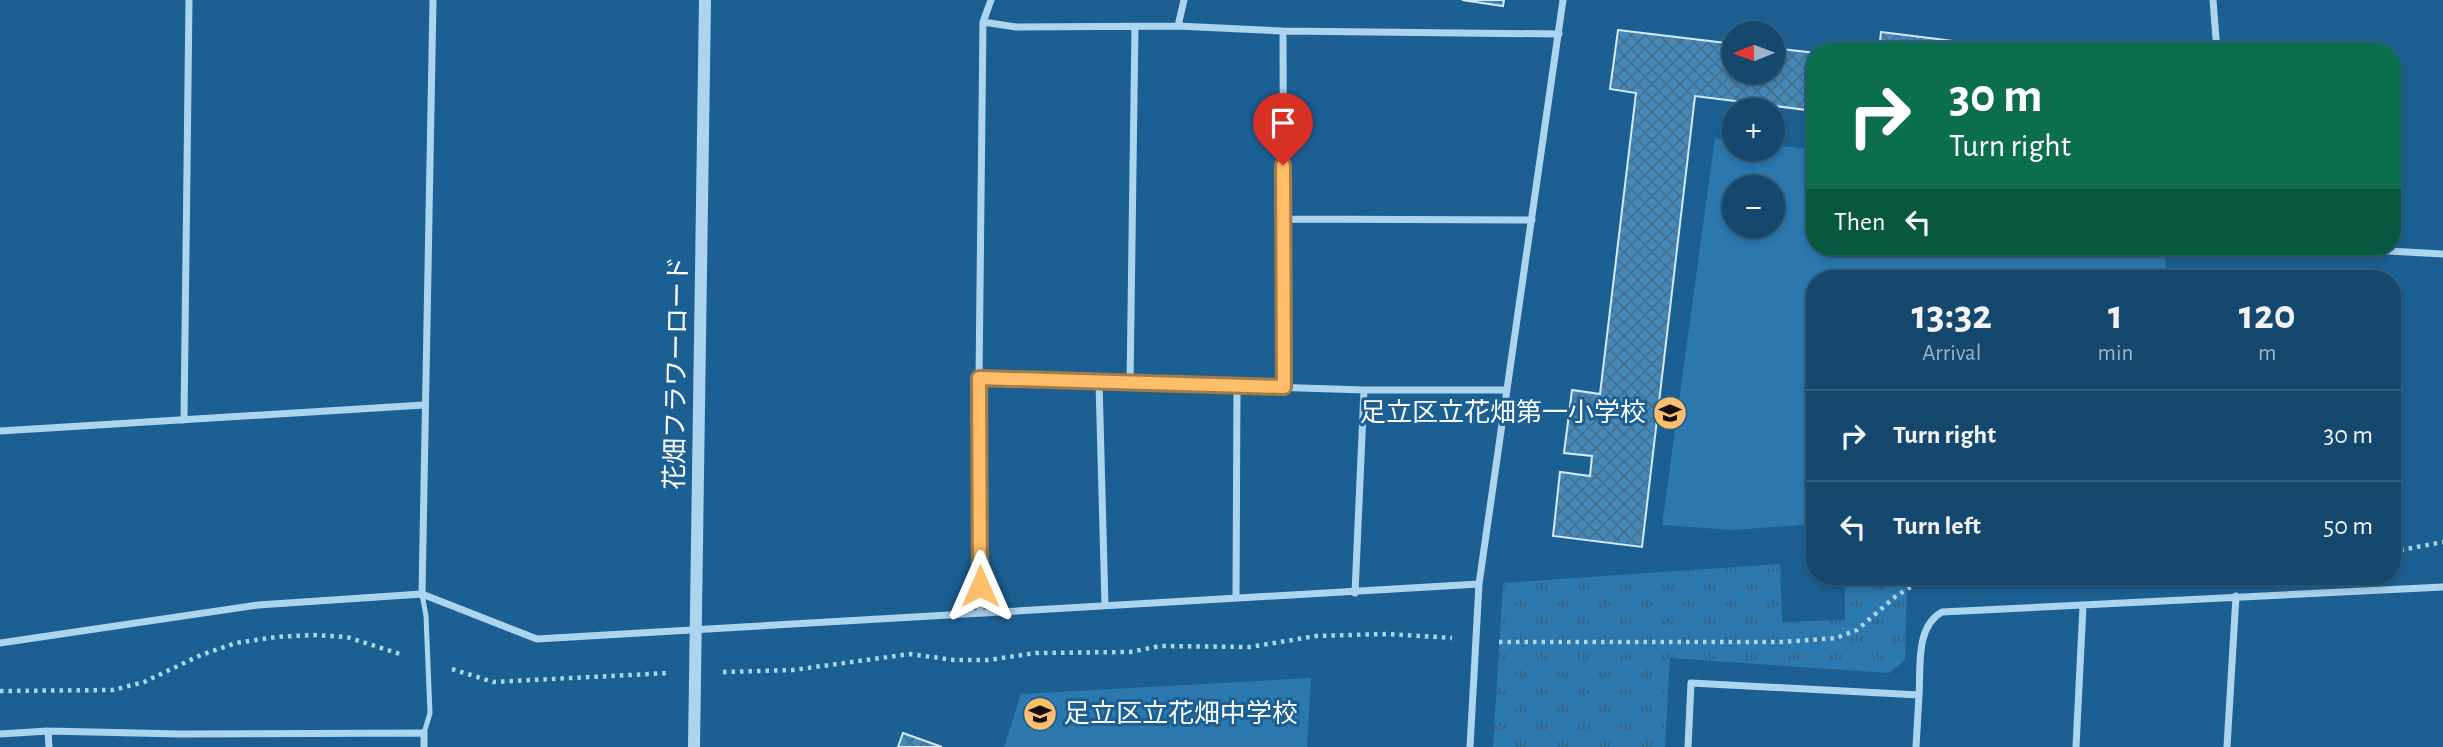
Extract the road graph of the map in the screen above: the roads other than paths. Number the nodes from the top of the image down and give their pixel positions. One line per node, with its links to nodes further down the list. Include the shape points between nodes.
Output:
1 (189, 0): 26 (street)
2 (433, 0): 25 (street)
3 (705, 0): 37 (street, 花畑フラワーロード)
4 (991, 0): 8 (street)
5 (1184, 0): 9 (street)
6 (1563, 0): 12 (street)
7 (2213, 0): 13 (street)
8 (983, 22): 10 (street, via 1016,27); 18 (street)
9 (1178, 26): 10 (street); 11 (street)
10 (1135, 27): 20 (street)
11 (1283, 31): 12 (street); 14 (street)
12 (1559, 33): 15 (street)
13 (2216, 42)
14 (1283, 219): 15 (street); 22 (street)
15 (1532, 220): 24 (street)
16 (2401, 252): 17 (street)
17 (2443, 254)
18 (979, 378): 19 (street); 36 (street)
19 (1099, 382): 20 (street); 34 (street)
20 (1130, 383): 21 (street)
21 (1237, 386): 22 (street); 33 (street)
22 (1284, 387): 23 (street)
23 (1364, 390): 24 (street); 30 (street)
24 (1507, 390): 28 (street)
25 (424, 405): 26 (street); 31 (street)
26 (184, 420): 27 (street)
27 (0, 431)
28 (1479, 584): 30 (street); 46 (street)
29 (2443, 587): 32 (street)
30 (1355, 593): 33 (street)
31 (422, 594): 37 (street, via 537,639); 38 (street, via 258,605); 41 (lane, via 430,713)
32 (2236, 596): 35 (street); 50 (street)
33 (1236, 598): 34 (street)
34 (1105, 605): 36 (street)
35 (2083, 606): 39 (street, via 1942,612 1924,631); 49 (street)
36 (980, 612): 37 (street)
37 (696, 629): 45 (street, 花畑フラワーロード)
38 (0, 643)
39 (1919, 695): 47 (street, via 1691,683); 48 (street)
40 (48, 731): 41 (street); 42 (street); 43 (street)
41 (424, 733): 44 (street)
42 (0, 734)
43 (48, 747)
44 (424, 747)
45 (694, 747)
46 (1470, 747)
47 (1688, 747)
48 (1916, 747)
49 (2076, 747)
50 (2227, 747)

